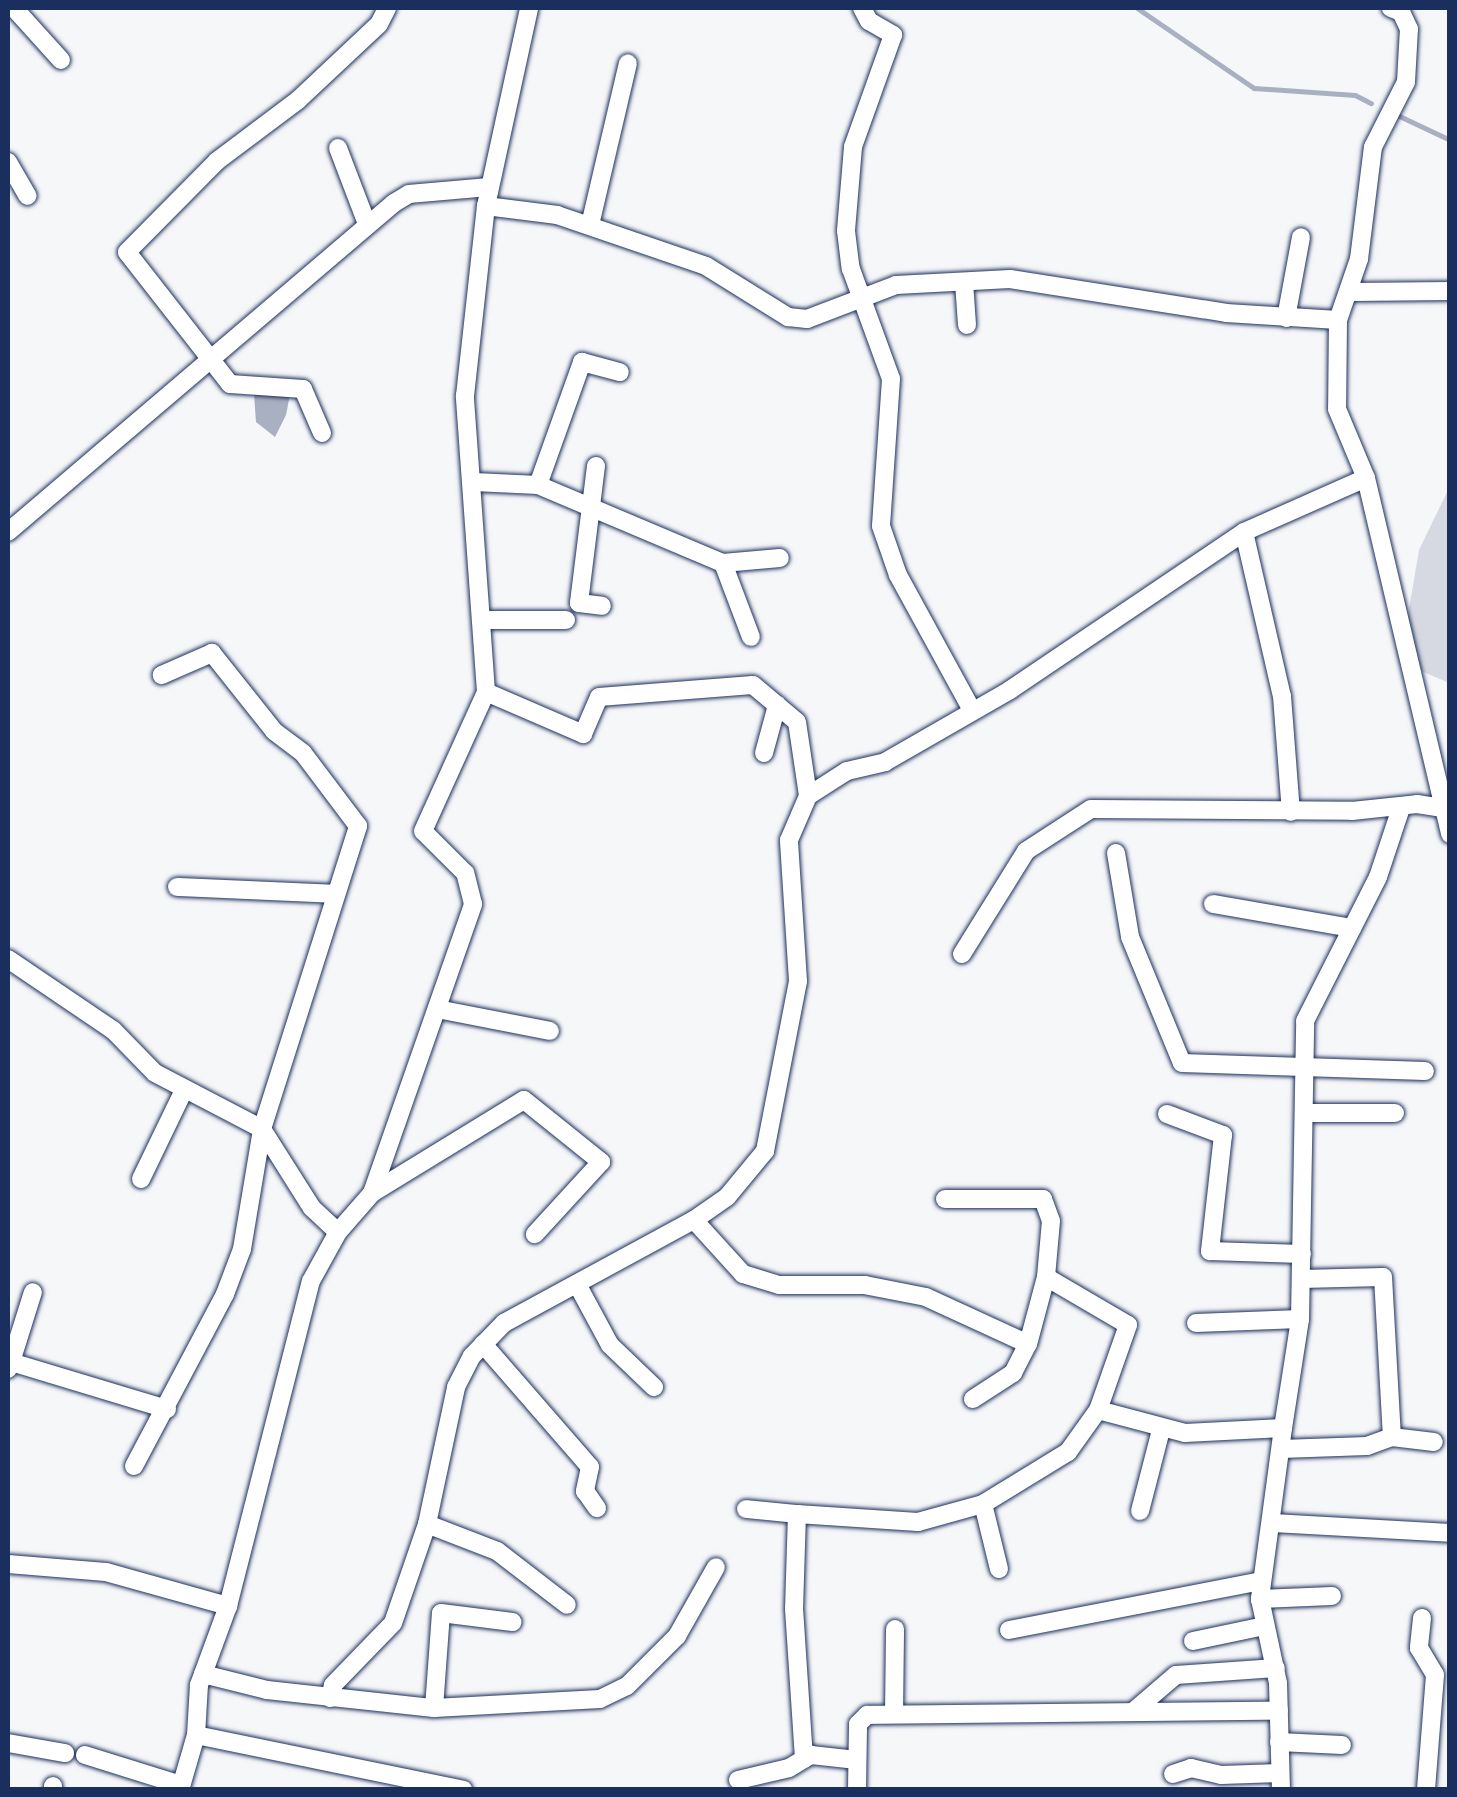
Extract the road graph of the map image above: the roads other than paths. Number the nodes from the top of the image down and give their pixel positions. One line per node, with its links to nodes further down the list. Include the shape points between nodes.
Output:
1 (14, 8): 6 (street)
2 (529, 8): 11 (street)
3 (862, 8): 18 (street, via 892,35 853,146 846,231)
4 (1391, 8): 16 (street, via 1402,12 1409,30 1406,82 1373,147)
5 (384, 15): 22 (street, via 128,248)
6 (60, 60)
7 (628, 63): 13 (street)
8 (338, 148): 12 (street)
9 (8, 162): 10 (street)
10 (28, 196)
11 (487, 196): 12 (street, via 409,194); 13 (street); 27 (street, via 465,396)
12 (367, 224): 22 (street)
13 (590, 226): 18 (street, via 706,266 788,317 807,319)
14 (1301, 236): 19 (street)
15 (964, 282): 18 (street, via 896,285); 19 (street, via 1010,279); 21 (street)
16 (1351, 292): 17 (street); 20 (street)
17 (1450, 292)
18 (862, 295): 41 (street, via 891,379 881,526)
19 (1286, 318): 20 (street)
20 (1338, 320): 26 (street, via 1337,409)
21 (966, 325)
22 (210, 356): 24 (street, via 230,384 303,389); 30 (street)
23 (620, 372): 28 (street, via 582,362)
24 (322, 434)
25 (596, 466): 29 (street)
26 (1366, 478): 31 (street); 45 (street)
27 (474, 482): 28 (street); 35 (street)
28 (538, 485): 29 (street)
29 (587, 510): 33 (street); 34 (street, via 579,602)
30 (8, 532)
31 (1244, 532): 41 (street); 46 (street, via 1282,696)
32 (780, 558): 33 (street)
33 (724, 563): 37 (street)
34 (602, 606)
35 (482, 620): 36 (street); 39 (street)
36 (566, 620)
37 (750, 637)
38 (162, 675): 50 (street, via 212,652 274,731 303,753 358,826)
39 (486, 692): 40 (street, via 584,734 599,697 754,685); 55 (street, via 423,831 465,873 473,904)
40 (777, 705): 42 (street); 43 (street, via 796,722)
41 (972, 710): 43 (street, via 885,762 847,771)
42 (764, 753)
43 (808, 796): 67 (street, via 787,856 798,981 765,1152 727,1197)
44 (1401, 808): 45 (street); 46 (street); 52 (street)
45 (1446, 810): 47 (street)
46 (1292, 812): 53 (street, via 1091,809 1026,851)
47 (1450, 834)
48 (1116, 853): 57 (street, via 1130,937 1182,1063)
49 (177, 887): 50 (street)
50 (335, 894): 63 (street)
51 (1214, 904): 52 (street)
52 (1352, 928): 57 (street, via 1305,1021)
53 (962, 954)
54 (8, 959): 59 (street, via 113,1030)
55 (436, 1009): 56 (street); 65 (street)
56 (550, 1031)
57 (1306, 1066): 58 (street); 61 (street)
58 (1425, 1071)
59 (183, 1092): 63 (street); 64 (street)
60 (1167, 1114): 70 (street, via 1223,1135 1210,1251)
61 (1305, 1114): 62 (street); 70 (street)
62 (1394, 1114)
63 (262, 1129): 68 (street, via 312,1208); 82 (street, via 242,1249)
64 (142, 1178)
65 (372, 1193): 68 (street); 69 (street, via 524,1100 600,1162)
66 (945, 1198): 71 (street, via 1043,1199 1051,1221)
67 (694, 1220): 73 (street); 78 (street, via 743,1274 779,1285 865,1285 926,1297)
68 (338, 1232): 104 (street, via 311,1281 281,1380)
69 (534, 1234)
70 (1302, 1254): 72 (street)
71 (1046, 1277): 78 (street); 83 (street, via 1128,1325)
72 (1301, 1279): 75 (street); 86 (street, via 1384,1277)
73 (577, 1284): 77 (street, via 504,1322); 80 (street, via 610,1345)
74 (33, 1292): 79 (street)
75 (1300, 1320): 76 (street); 84 (street)
76 (1196, 1322)
77 (484, 1344): 91 (street, via 590,1467 585,1491); 96 (street, via 456,1387)
78 (1028, 1344): 81 (street, via 1013,1373)
79 (9, 1366): 82 (street)
80 (654, 1387)
81 (973, 1400)
82 (167, 1409): 89 (street)
83 (1098, 1410): 85 (street); 90 (street, via 1068,1452)
84 (1283, 1428): 85 (street); 88 (street)
85 (1161, 1430): 93 (street)
86 (1392, 1438): 87 (street); 88 (street, via 1368,1446)
87 (1434, 1442)
88 (1281, 1450): 95 (street)
89 (134, 1466)
90 (984, 1504): 94 (street, via 918,1522); 100 (street)
91 (597, 1508)
92 (746, 1509): 94 (street)
93 (1140, 1512)
94 (797, 1514): 124 (street, via 794,1609)
95 (1273, 1522): 97 (street); 101 (street)
96 (427, 1524): 103 (street, via 497,1551); 113 (street, via 393,1623 333,1685)
97 (1450, 1533)
98 (8, 1564): 104 (street, via 106,1572)
99 (716, 1567): 114 (street, via 677,1636 627,1686 600,1700)
100 (999, 1569)
101 (1260, 1590): 102 (street); 107 (street); 109 (street)
102 (1332, 1596)
103 (567, 1605)
104 (228, 1606): 112 (street)
105 (1422, 1618): 132 (street, via 1419,1648 1435,1674)
106 (512, 1622): 114 (street, via 441,1613)
107 (1264, 1626): 110 (street); 111 (street)
108 (896, 1629): 117 (street)
109 (1009, 1630)
110 (1193, 1641)
111 (1276, 1668): 115 (street, via 1176,1675); 116 (street)
112 (203, 1674): 113 (street); 118 (street)
113 (330, 1698): 114 (street)
114 (434, 1708)
115 (1135, 1710): 116 (street); 117 (street)
116 (1279, 1711): 119 (street)
117 (894, 1714): 125 (street, via 867,1715 858,1724)
118 (196, 1735): 129 (street); 130 (street)
119 (1279, 1742): 121 (street); 128 (street)
120 (8, 1743): 122 (street)
121 (1342, 1745)
122 (65, 1753)
123 (85, 1755): 129 (street)
124 (804, 1760): 125 (street); 127 (street)
125 (857, 1760): 131 (street)
126 (1173, 1774): 128 (street, via 1190,1768)
127 (738, 1780)
128 (1281, 1781)
129 (180, 1787)
130 (463, 1790)
131 (856, 1790)
132 (1426, 1790)

